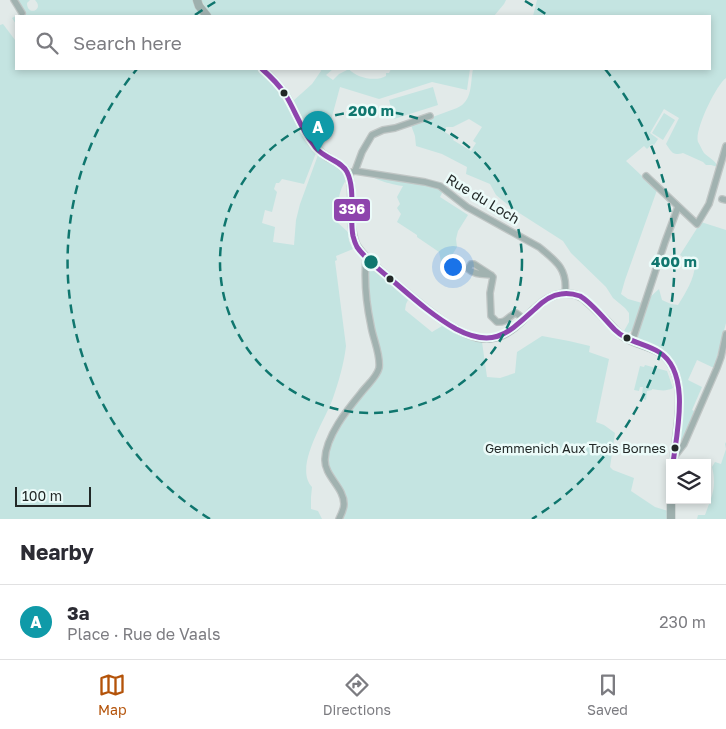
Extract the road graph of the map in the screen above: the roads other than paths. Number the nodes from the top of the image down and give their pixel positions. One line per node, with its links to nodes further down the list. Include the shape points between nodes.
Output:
1 (14, 0): 3 (street)
2 (197, 0): 4 (main road)
3 (22, 13)
4 (205, 15)
5 (263, 70): 8 (main road, via 284,92 312,144)
6 (430, 116): 8 (street, via 372,135)
7 (726, 146): 10 (street, via 710,204 697,224)
8 (351, 172): 11 (main road, via 353,235); 13 (street, Rue du Loch, via 440,186 467,207 548,254 563,270)
9 (646, 176): 10 (street)
10 (678, 207): 16 (street)
11 (366, 258): 14 (main road, via 408,295 468,335 484,339 497,337); 20 (street, via 365,292 379,363 373,378 345,413 326,452 326,469 344,505)
12 (491, 275): 14 (street, via 494,279 490,292 490,316 501,322 516,313)
13 (566, 293): 14 (main road, via 547,298); 16 (main road, via 582,297 620,334)
14 (524, 320)
15 (726, 334): 18 (street, via 717,368)
16 (631, 340): 17 (main road, via 663,355 677,380 680,395)
17 (674, 459)
18 (675, 459)
19 (671, 504): 21 (main road)
20 (339, 519)
21 (670, 519)

